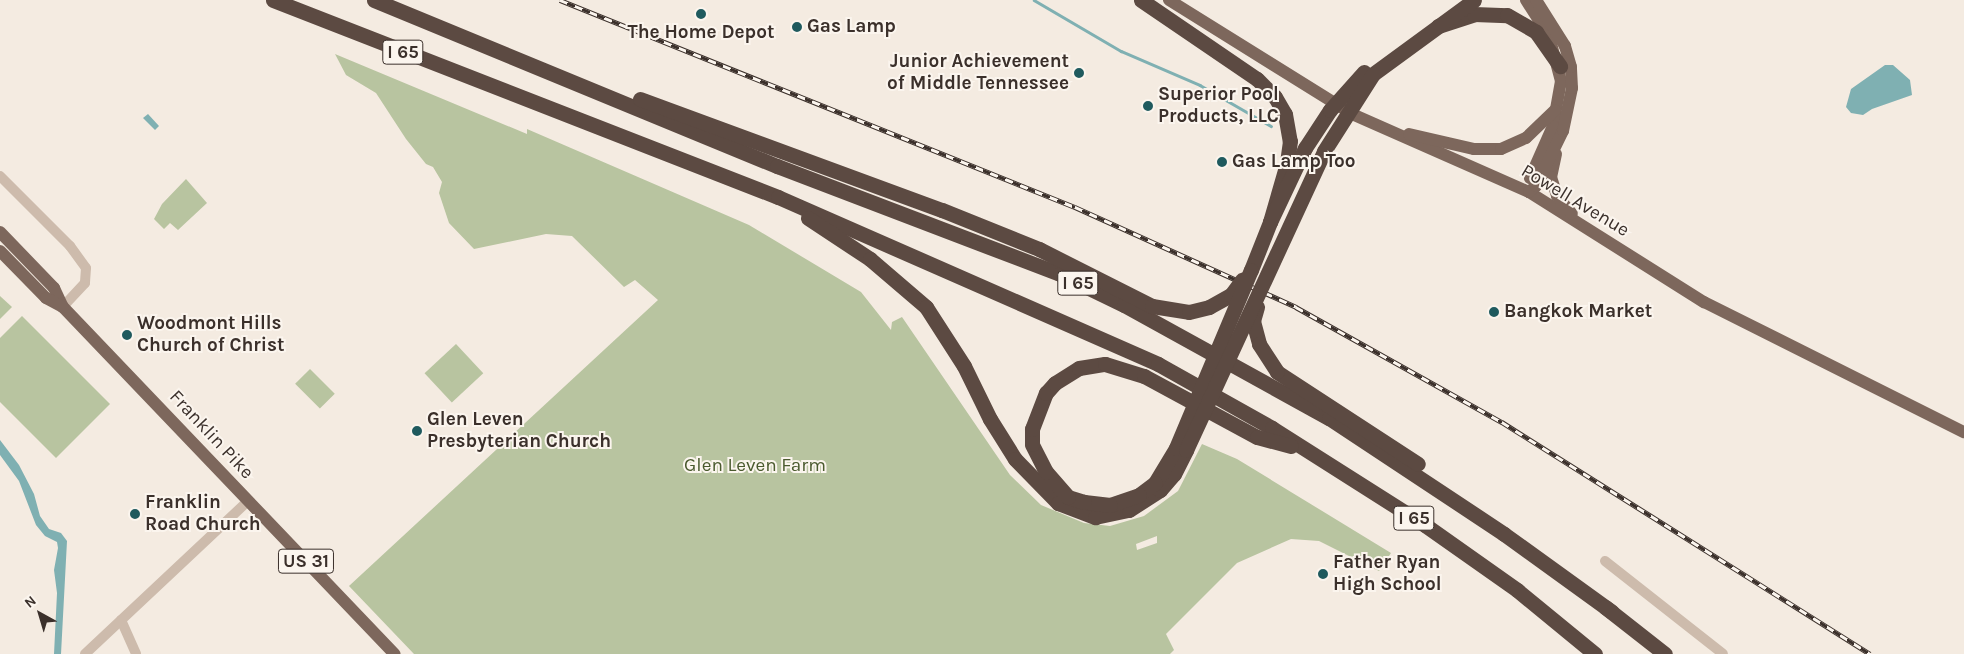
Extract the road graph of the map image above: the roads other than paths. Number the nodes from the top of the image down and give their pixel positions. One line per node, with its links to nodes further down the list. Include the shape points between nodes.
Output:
1 (273, 0): 17 (highway, I 65)
2 (374, 0): 9 (highway, I 65)
3 (1141, 0): 18 (highway, bridge, via 1256,79 1279,103 1289,127 1290,148)
4 (1169, 0): 13 (main road, Powell Avenue)
5 (1467, 0): 11 (highway, via 1394,44)
6 (1474, 0): 8 (highway)
7 (1534, 1): 10 (main road); 14 (main road, via 1563,41 1571,67 1571,99)
8 (1438, 26): 10 (highway, via 1474,14 1507,15 1536,32); 11 (highway)
9 (495, 50): 23 (highway, bridge, via 750,137 924,203 1039,249 1152,306 1189,312 1209,307 1231,295); 31 (highway, I 65, via 777,166 1060,274 1124,305 1329,418 1450,497)
10 (1560, 66): 12 (main road, via 1561,88)
11 (1370, 72): 18 (highway, bridge, via 1330,110 1305,148); 24 (highway, bridge, via 1324,151)
12 (1556, 109): 13 (main road, via 1526,138 1495,150 1474,149); 16 (main road, via 1553,126 1528,183)
13 (1380, 127): 16 (main road, Powell Avenue)
14 (1558, 143): 16 (main road); 19 (main road, via 1551,177 1557,196)
15 (0, 176): 25 (street, via 70,246 86,268 85,284)
16 (1529, 192): 19 (main road, Powell Avenue)
17 (778, 198): 27 (highway, via 870,258 926,308 964,366 990,419 1015,459 1058,503 1095,517 1129,510 1160,490 1174,474); 28 (highway, I 65, via 1158,364)
18 (1270, 222): 23 (highway)
19 (1580, 224): 26 (main road, Powell Avenue, via 1704,302)
20 (0, 226): 22 (main road)
21 (0, 232): 22 (main road, Franklin Pike / US 31)
22 (6, 253): 25 (main road, Franklin Pike / US 31, via 54,288)
23 (1251, 270): 27 (highway, bridge)
24 (1266, 277): 27 (highway, bridge); 31 (highway, bridge, via 1253,321 1258,344 1277,372 1383,439 1491,514)
25 (63, 306): 29 (main road, Franklin Pike / US 31)
26 (1964, 432)
27 (1181, 449): 28 (highway, via 1155,483 1139,495 1110,505 1084,502 1068,496 1046,472 1032,444 1032,429 1046,393 1055,383 1079,368 1105,364 1144,376 1257,437)
28 (1308, 450): 36 (highway, I 65, via 1482,565)
29 (248, 501): 32 (street); 35 (main road, Franklin Pike / US 31)
30 (1605, 560): 38 (street)
31 (1612, 612): 37 (highway, I 65)
32 (121, 620): 33 (street); 34 (street)
33 (85, 654)
34 (136, 654)
35 (395, 654)
36 (1595, 654)
37 (1665, 654)
38 (1723, 654)

